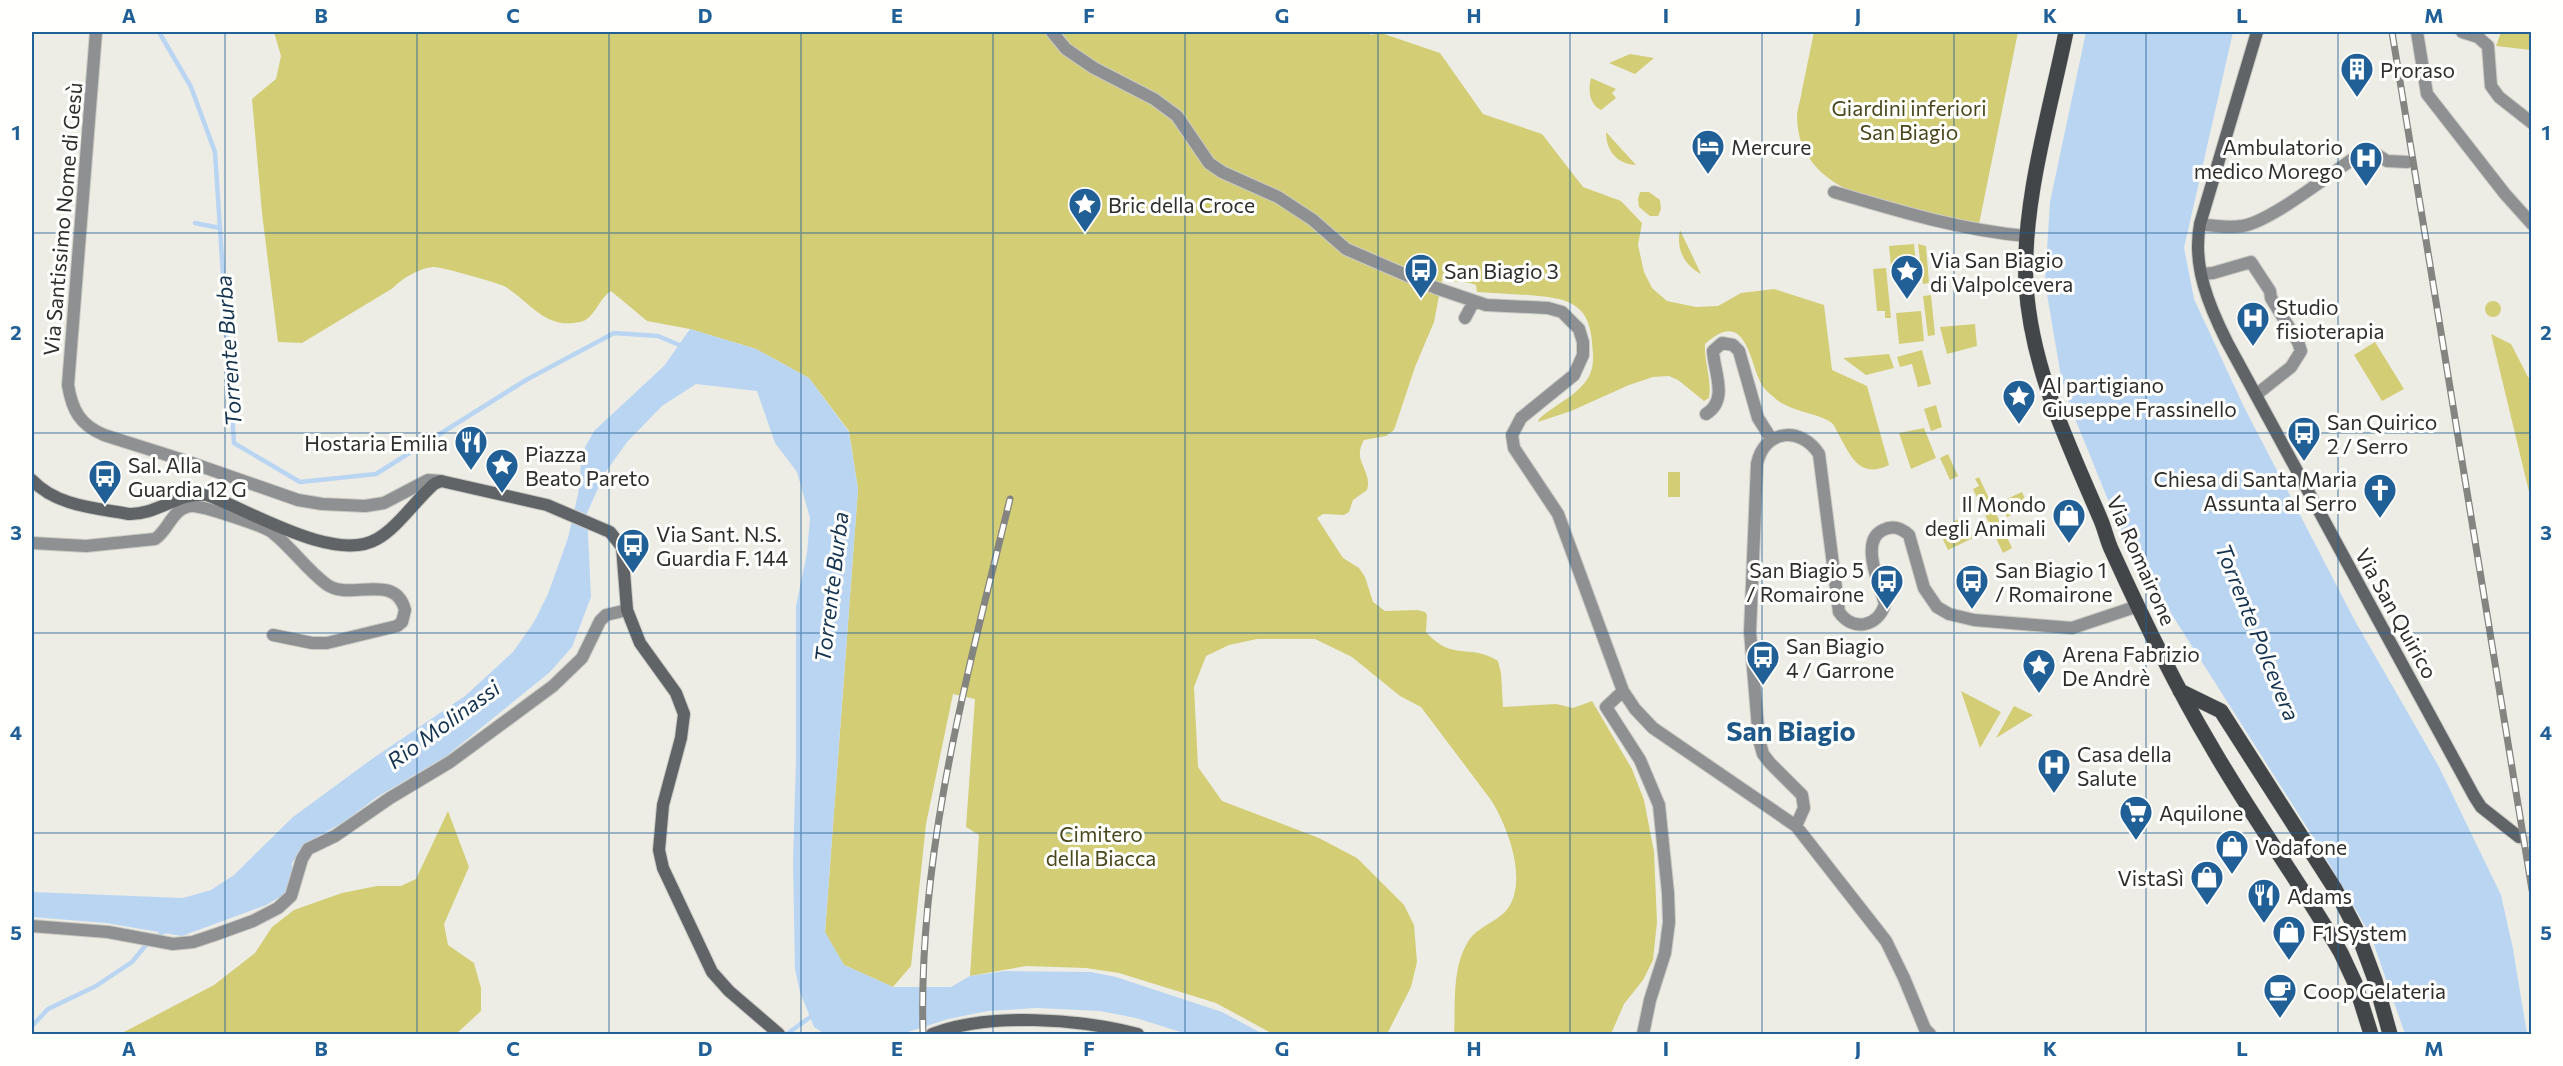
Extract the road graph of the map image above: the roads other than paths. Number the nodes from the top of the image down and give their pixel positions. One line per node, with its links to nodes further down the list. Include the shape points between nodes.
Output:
1 (96, 32): 20 (street, Via Santissimo Nome di Gesù, via 68,385 80,420 104,435 298,500 365,506 384,503 428,480)
2 (1053, 32): 14 (street, via 1066,49 1084,62 1154,99 1177,116 1209,163 1222,172 1278,197 1346,249)
3 (2066, 32): 12 (main road, Via Romairone)
4 (2257, 32): 10 (main road, Via San Quirico)
5 (2417, 32): 11 (street, via 2427,94)
6 (2462, 32): 7 (street, via 2478,37 2488,46 2491,86)
7 (2532, 123)
8 (2407, 162): 10 (street, via 2387,160 2368,149 2258,220 2242,226)
9 (1834, 192): 12 (street, via 1983,232)
10 (2200, 224): 13 (main road, Via San Quirico)
11 (2532, 224)
12 (2026, 236): 23 (main road, Via Romairone, via 2026,286 2033,339 2048,391 2067,445)
13 (2201, 274): 16 (main road, Via San Quirico, via 2213,315); 16 (street, via 2251,262 2298,342 2301,351 2296,361)
14 (1474, 301): 15 (street); 27 (street, via 1548,308 1562,312 1579,330 1583,342 1580,366 1521,418 1512,435 1514,448 1558,514)
15 (1465, 318)
16 (2257, 394): 29 (main road, Via San Quirico, via 2474,796 2481,807)
17 (1706, 414): 18 (street, via 1716,405 1719,390 1713,351 1722,344 1733,345 1739,351 1758,418)
18 (1772, 440): 23 (street, via 1799,436 1819,454 1839,612 1850,622 1869,624 1883,612 1885,604 1870,551 1876,534 1888,527 1902,529 1909,535 1924,588 1937,607 1949,615 2072,628); 28 (street, via 1761,450 1757,464 1750,632 1760,745 1770,763 1802,795 1804,808)
19 (32, 480): 21 (main road, via 53,498 129,514 141,514 195,494 207,495)
20 (441, 482): 21 (main road, via 434,484 385,534 369,543 328,543); 24 (main road, via 548,505 610,532 622,547)
21 (274, 528): 22 (street, via 192,506 177,512 155,539 86,546); 25 (street, via 330,587 386,590 398,597 405,610 397,626 327,643)
22 (32, 543)
23 (2138, 606): 26 (main road, Via Romairone)
24 (627, 610): 30 (street, via 606,615 600,621 582,658 553,686 450,762 336,836 308,849 291,896 278,908 217,934 173,944 108,932); 31 (main road, via 640,643 676,693 684,714 663,805 659,850 663,868 712,972)
25 (273, 635)
26 (2179, 690): 36 (main road, Via Romairone, via 2341,953); 37 (main road, via 2221,711 2335,889 2356,929)
27 (1623, 691): 28 (street, via 1653,728); 34 (street, via 1606,707 1640,760 1659,805 1668,893 1665,953)
28 (1796, 826): 35 (street, via 1886,941)
29 (2519, 837)
30 (32, 926)
31 (779, 1035)
32 (932, 1035): 33 (main road, via 970,1023 1044,1021 1105,1026)
33 (1138, 1035)
34 (1643, 1035)
35 (1930, 1035)
36 (2371, 1035)
37 (2390, 1035)

